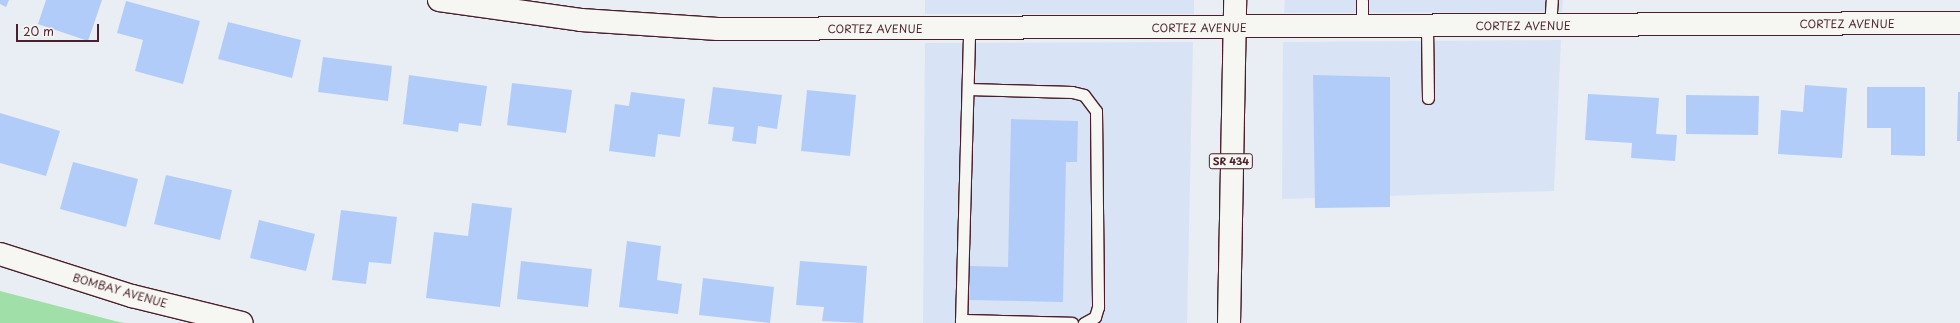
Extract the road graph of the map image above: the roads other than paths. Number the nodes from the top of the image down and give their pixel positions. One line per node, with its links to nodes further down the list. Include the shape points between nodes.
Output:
1 (439, 0): 10 (street, CORTEZ AVENUE, via 581,20 718,29)
2 (1235, 0): 9 (street, SR 434)
3 (1362, 0): 7 (lane)
4 (1552, 0): 6 (lane)
5 (1960, 23): 6 (street, CORTEZ AVENUE)
6 (1550, 26): 8 (street, CORTEZ AVENUE)
7 (1362, 27): 8 (street, CORTEZ AVENUE); 9 (street, CORTEZ AVENUE)
8 (1427, 27): 12 (lane)
9 (1234, 28): 10 (street, CORTEZ AVENUE); 18 (street, SR 434)
10 (969, 29): 11 (lane)
11 (968, 89): 14 (lane); 17 (lane, via 1072,92 1084,95 1096,111 1098,307 1095,317)
12 (1428, 98)
13 (0, 254): 15 (street, BOMBAY AVENUE, via 132,296)
14 (961, 321): 16 (lane)
15 (242, 323)
16 (1072, 323)
17 (1084, 323)
18 (1228, 323)

